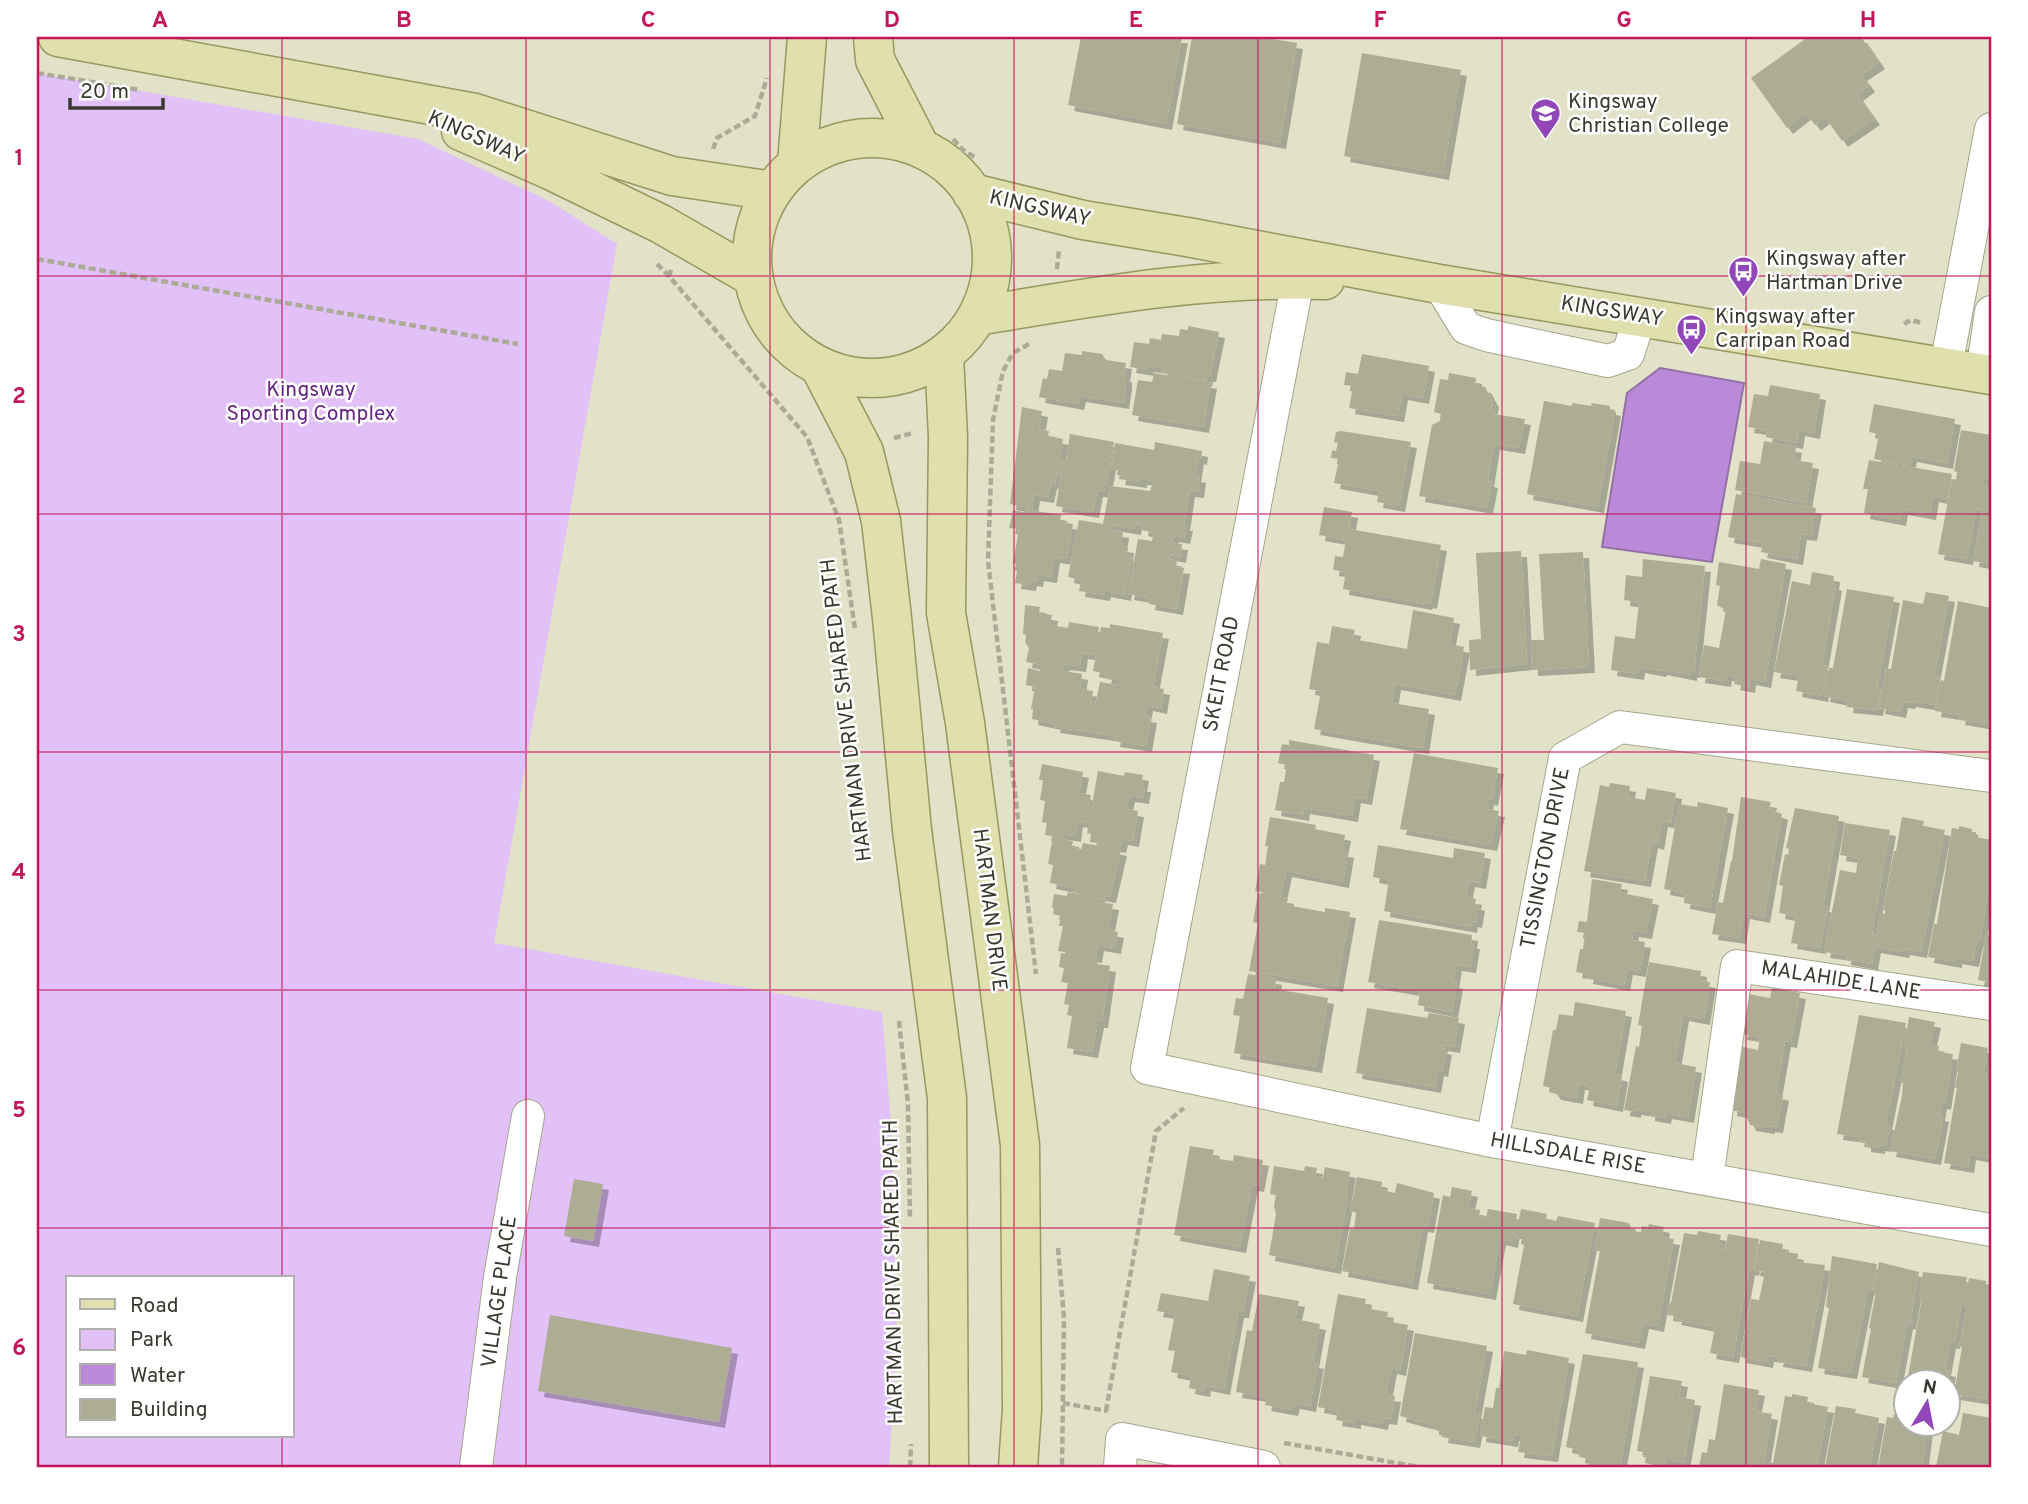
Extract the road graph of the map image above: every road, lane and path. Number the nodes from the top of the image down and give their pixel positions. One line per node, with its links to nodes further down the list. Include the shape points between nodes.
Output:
1 (60, 37): 7 (main road, KINGSWAY)
2 (807, 37): 11 (main road)
3 (873, 37): 9 (main road, via 875,60)
4 (37, 73): 6 (path)
5 (769, 73): 12 (path, via 755,116 717,138)
6 (149, 89)
7 (385, 98): 12 (main road, KINGSWAY, via 475,113 672,176); 15 (main road, KINGSWAY, via 550,170)
8 (1991, 129): 13 (street)
9 (931, 137): 10 (main road, via 943,162); 10 (path, via 963,150); 11 (main road, via 848,141 821,149)
10 (977, 177): 14 (main road, KINGSWAY); 24 (main road, via 992,263)
11 (785, 178): 12 (main road, KINGSWAY); 19 (main road, via 761,211 751,255)
12 (702, 180)
13 (1985, 204): 28 (street)
14 (1066, 216): 21 (main road, KINGSWAY); 22 (path)
15 (682, 236): 18 (path); 19 (main road, KINGSWAY)
16 (37, 259): 25 (path)
17 (652, 259): 18 (path, HARTMAN DRIVE SHARED PATH)
18 (669, 276): 32 (path, HARTMAN DRIVE SHARED PATH, via 807,437)
19 (753, 277): 27 (main road, via 775,330)
20 (1298, 279): 21 (main road, KINGSWAY); 22 (main road, KINGSWAY, via 1181,285); 37 (street, SKEIT ROAD)
21 (1439, 284): 28 (main road, KINGSWAY)
22 (1054, 303): 24 (main road, KINGSWAY)
23 (1991, 312): 28 (street)
24 (977, 316): 26 (main road)
25 (518, 344)
26 (944, 355): 27 (main road, via 905,374 883,378 862,378); 30 (main road, HARTMAN DRIVE)
27 (820, 367): 31 (main road)
28 (1973, 372)
29 (993, 420): 30 (path)
30 (948, 427): 31 (path); 50 (main road, HARTMAN DRIVE, via 946,612 965,723 1020,1145 1022,1409)
31 (862, 449): 32 (path); 49 (main road, via 881,521 912,830 947,1098)
32 (817, 463): 33 (path, HARTMAN DRIVE SHARED PATH, via 839,520)
33 (857, 639)
34 (1991, 776): 40 (street, TISSINGTON DRIVE, via 1620,727 1565,758)
35 (1991, 1004): 41 (street, MALAHIDE LANE, via 1737,966)
36 (897, 1008): 42 (path, HARTMAN DRIVE SHARED PATH, via 908,1104)
37 (1147, 1068): 38 (street, HILLSDALE RISE)
38 (1190, 1077): 40 (street, HILLSDALE RISE); 44 (path, via 1185,1107 1156,1131)
39 (528, 1116): 47 (street, VILLAGE PLACE, via 500,1277)
40 (1492, 1140): 41 (street, HILLSDALE RISE)
41 (1707, 1178): 43 (street, HILLSDALE RISE)
42 (910, 1223)
43 (1991, 1230)
44 (1106, 1411)
45 (911, 1441): 48 (path, HARTMAN DRIVE SHARED PATH)
46 (1121, 1453): 51 (street)
47 (476, 1467)
48 (910, 1467)
49 (949, 1467)
50 (1018, 1467)
51 (1264, 1467)

